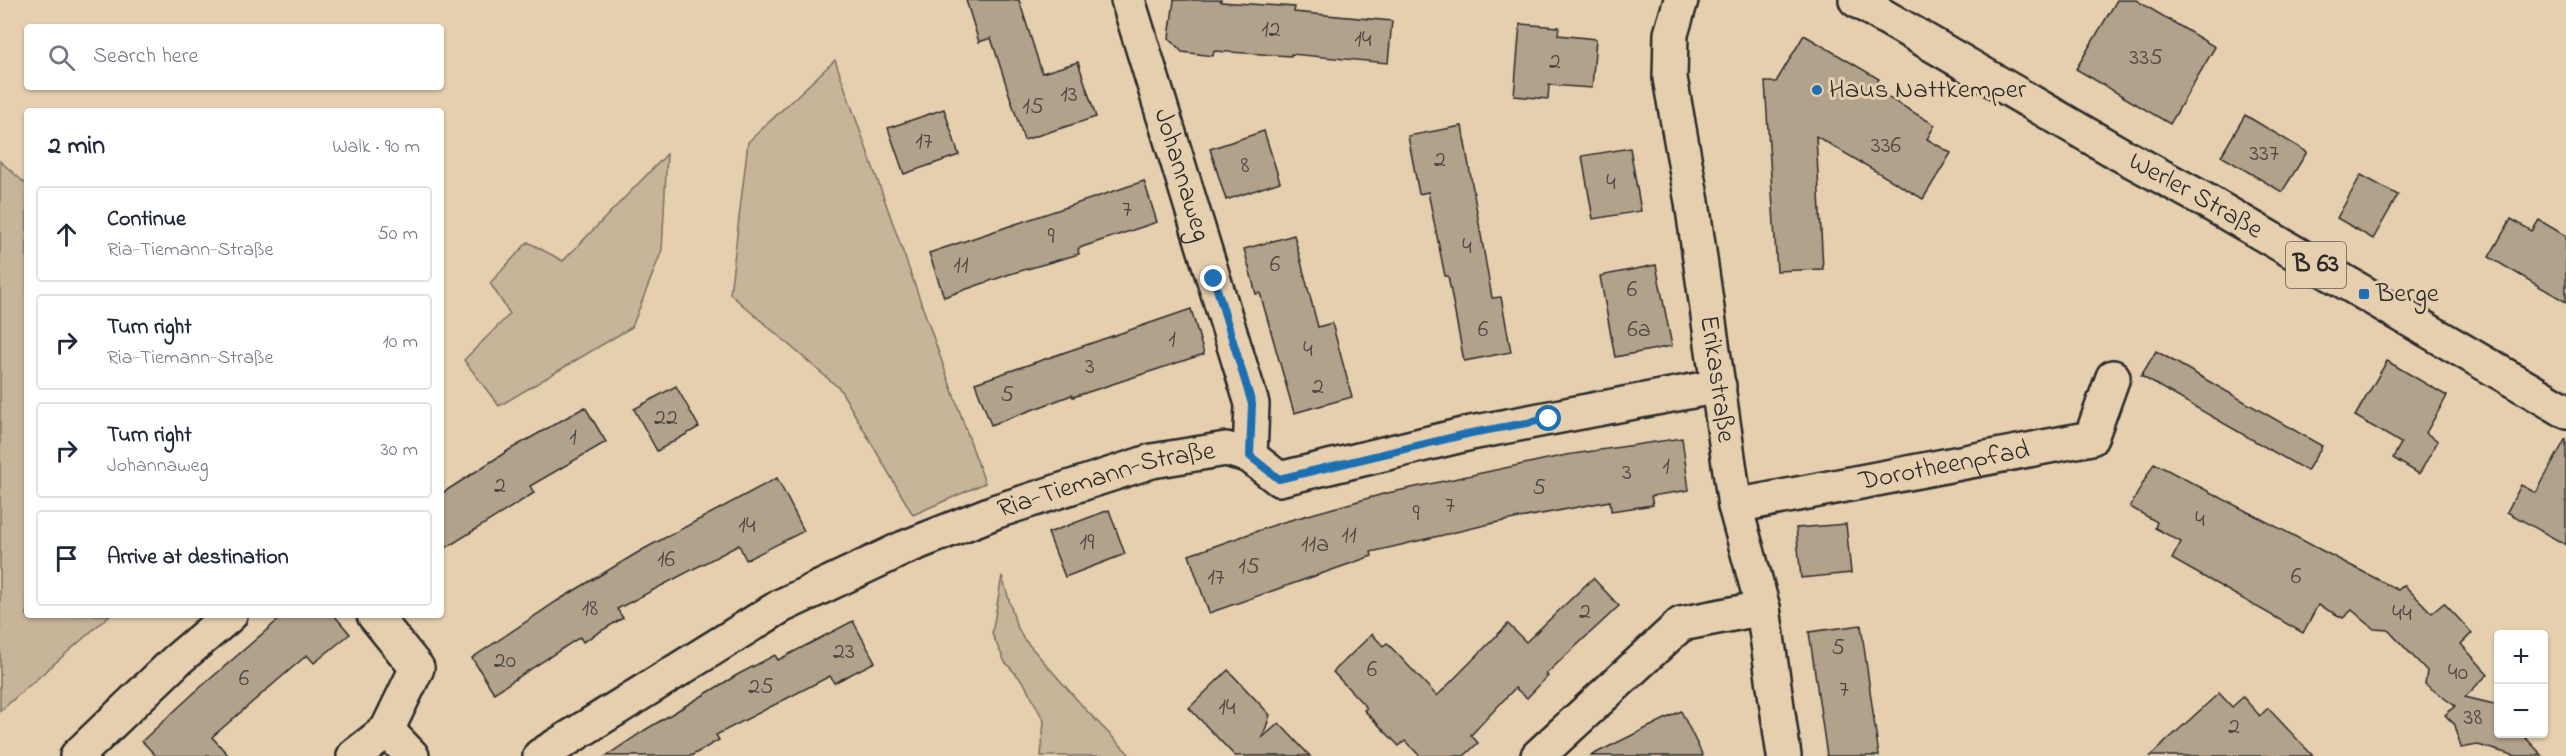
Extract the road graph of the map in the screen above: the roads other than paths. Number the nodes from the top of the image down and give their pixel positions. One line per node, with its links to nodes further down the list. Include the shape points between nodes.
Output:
1 (1128, 0): 7 (street, Johannaweg, via 1252,404)
2 (1681, 0): 5 (street, Erikastraße, via 1671,33 1670,78)
3 (1856, 0): 6 (street, Werler Straße / B 63)
4 (2113, 377): 8 (street, Dorotheenpfad, via 2091,438)
5 (1719, 386): 7 (street, Ria-Tiemann-Straße, via 1471,433 1279,479); 8 (street, Erikastraße)
6 (2566, 411)
7 (1250, 456): 16 (street, Ria-Tiemann-Straße, via 1226,449 1152,461 997,511 904,548 781,606)
8 (1735, 506): 9 (street, Erikastraße)
9 (1763, 608): 17 (street, via 1681,624); 18 (street, Erikastraße)
10 (226, 618): 13 (street)
11 (376, 618): 12 (street, via 417,668)
12 (387, 730): 14 (street); 15 (street)
13 (77, 756)
14 (354, 756)
15 (412, 756)
16 (540, 756)
17 (1538, 756)
18 (1784, 756)

